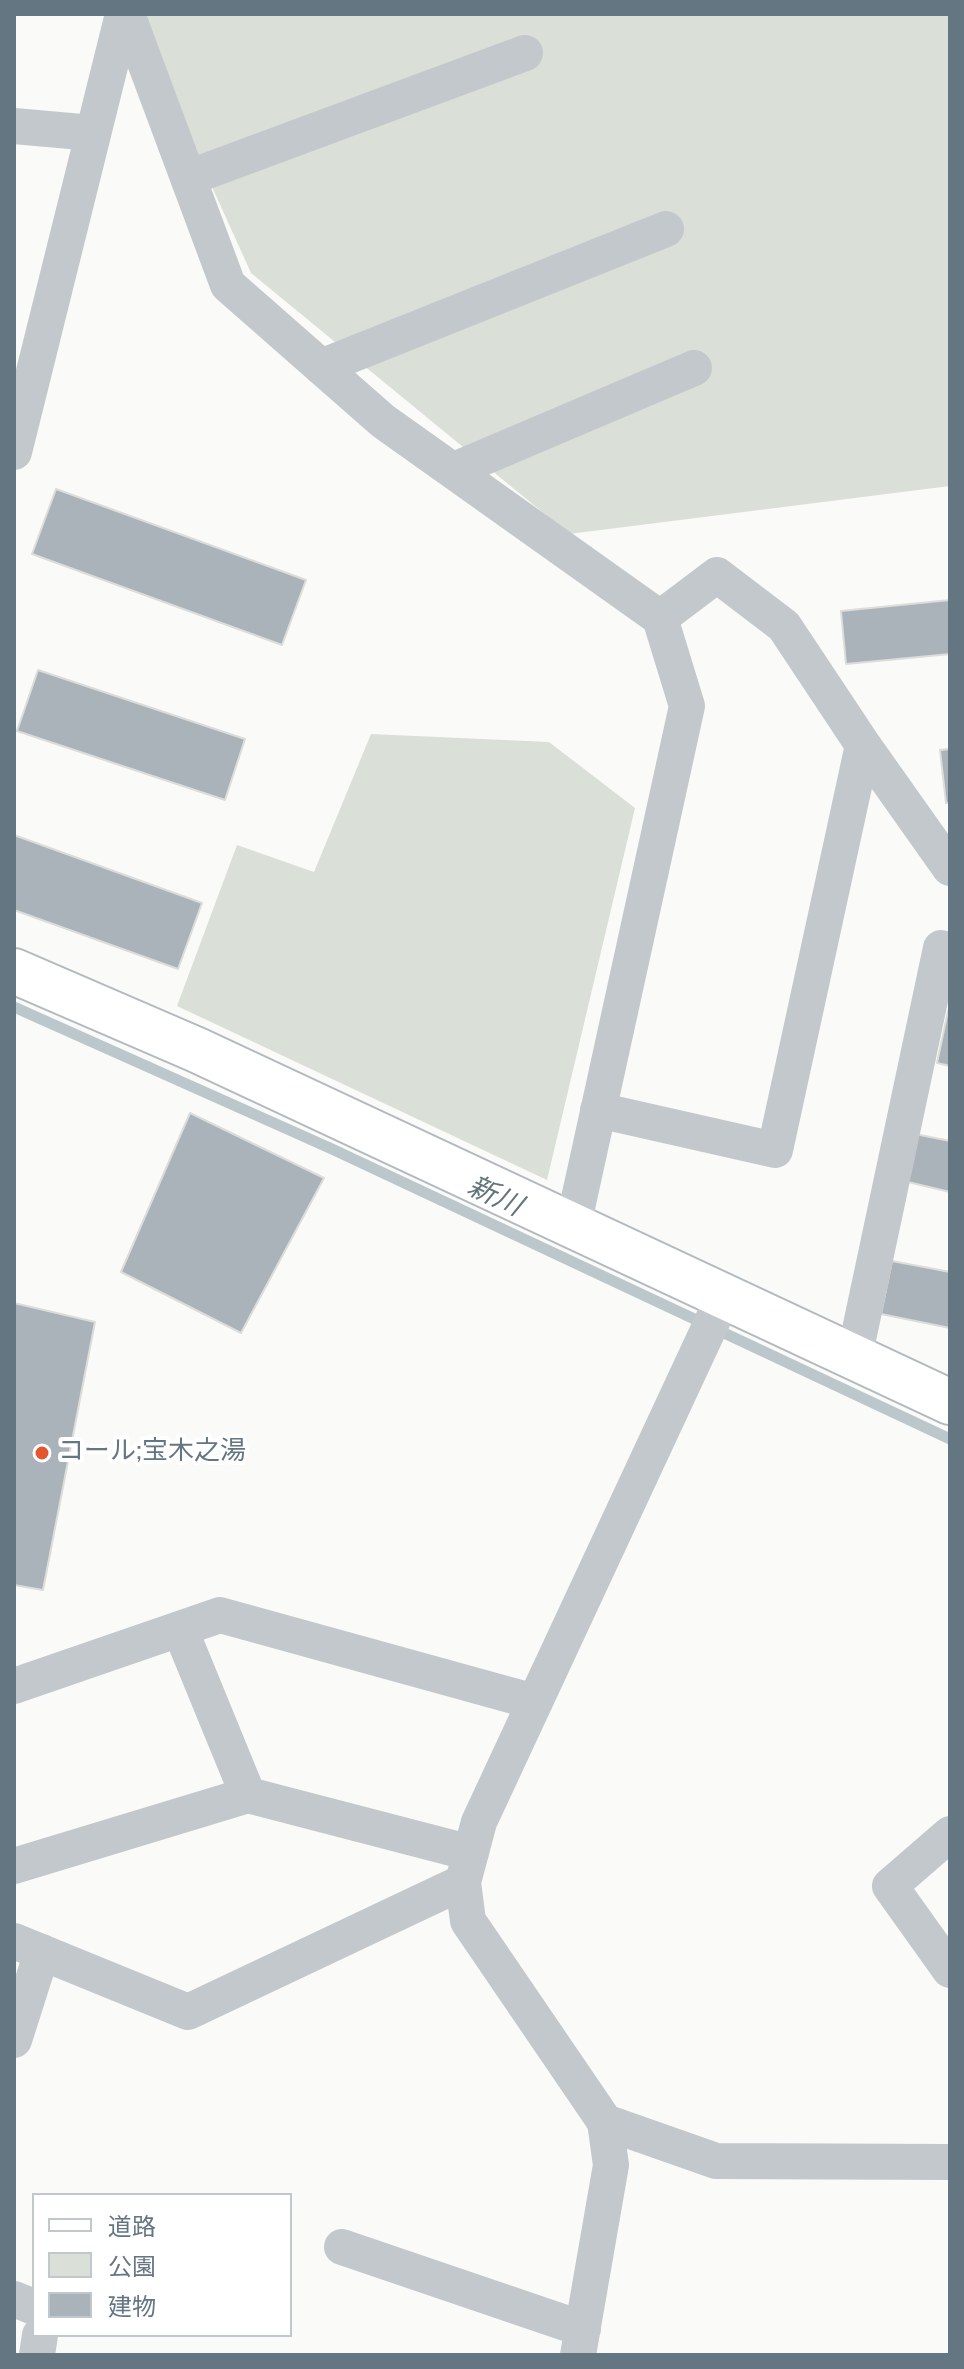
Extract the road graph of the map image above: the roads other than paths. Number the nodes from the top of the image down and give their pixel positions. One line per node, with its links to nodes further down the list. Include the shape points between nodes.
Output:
1 (125, 14): 4 (street); 5 (street)
2 (525, 53): 5 (street)
3 (14, 126): 4 (street)
4 (93, 133): 9 (street)
5 (188, 178): 7 (street, via 228,285)
6 (666, 229): 7 (street)
7 (321, 367): 10 (street, via 383,421)
8 (694, 368): 10 (street)
9 (15, 444)
10 (454, 470): 11 (street)
11 (660, 618): 12 (street, via 717,575 784,626); 16 (street, via 687,706)
12 (863, 745): 13 (street); 16 (street, via 775,1150)
13 (950, 868)
14 (950, 950): 19 (street, via 941,948)
15 (14, 971): 17 (street, via 197,1050)
16 (598, 1110): 17 (street)
17 (573, 1226): 18 (street)
18 (724, 1296): 19 (street); 23 (street)
19 (854, 1358): 20 (street)
20 (950, 1402)
21 (180, 1629): 22 (street); 23 (street, via 220,1615); 24 (street)
22 (14, 1686)
23 (535, 1702): 27 (street, via 479,1822)
24 (248, 1795): 26 (street); 27 (street)
25 (950, 1834): 29 (street, via 890,1886)
26 (14, 1866)
27 (467, 1868): 28 (street, via 188,2012); 31 (street, via 468,1921)
28 (28, 1946): 30 (street)
29 (950, 1970)
30 (14, 2040)
31 (605, 2122): 32 (street, via 716,2161); 34 (street, via 611,2165)
32 (950, 2162)
33 (342, 2247): 34 (street)
34 (580, 2342)

